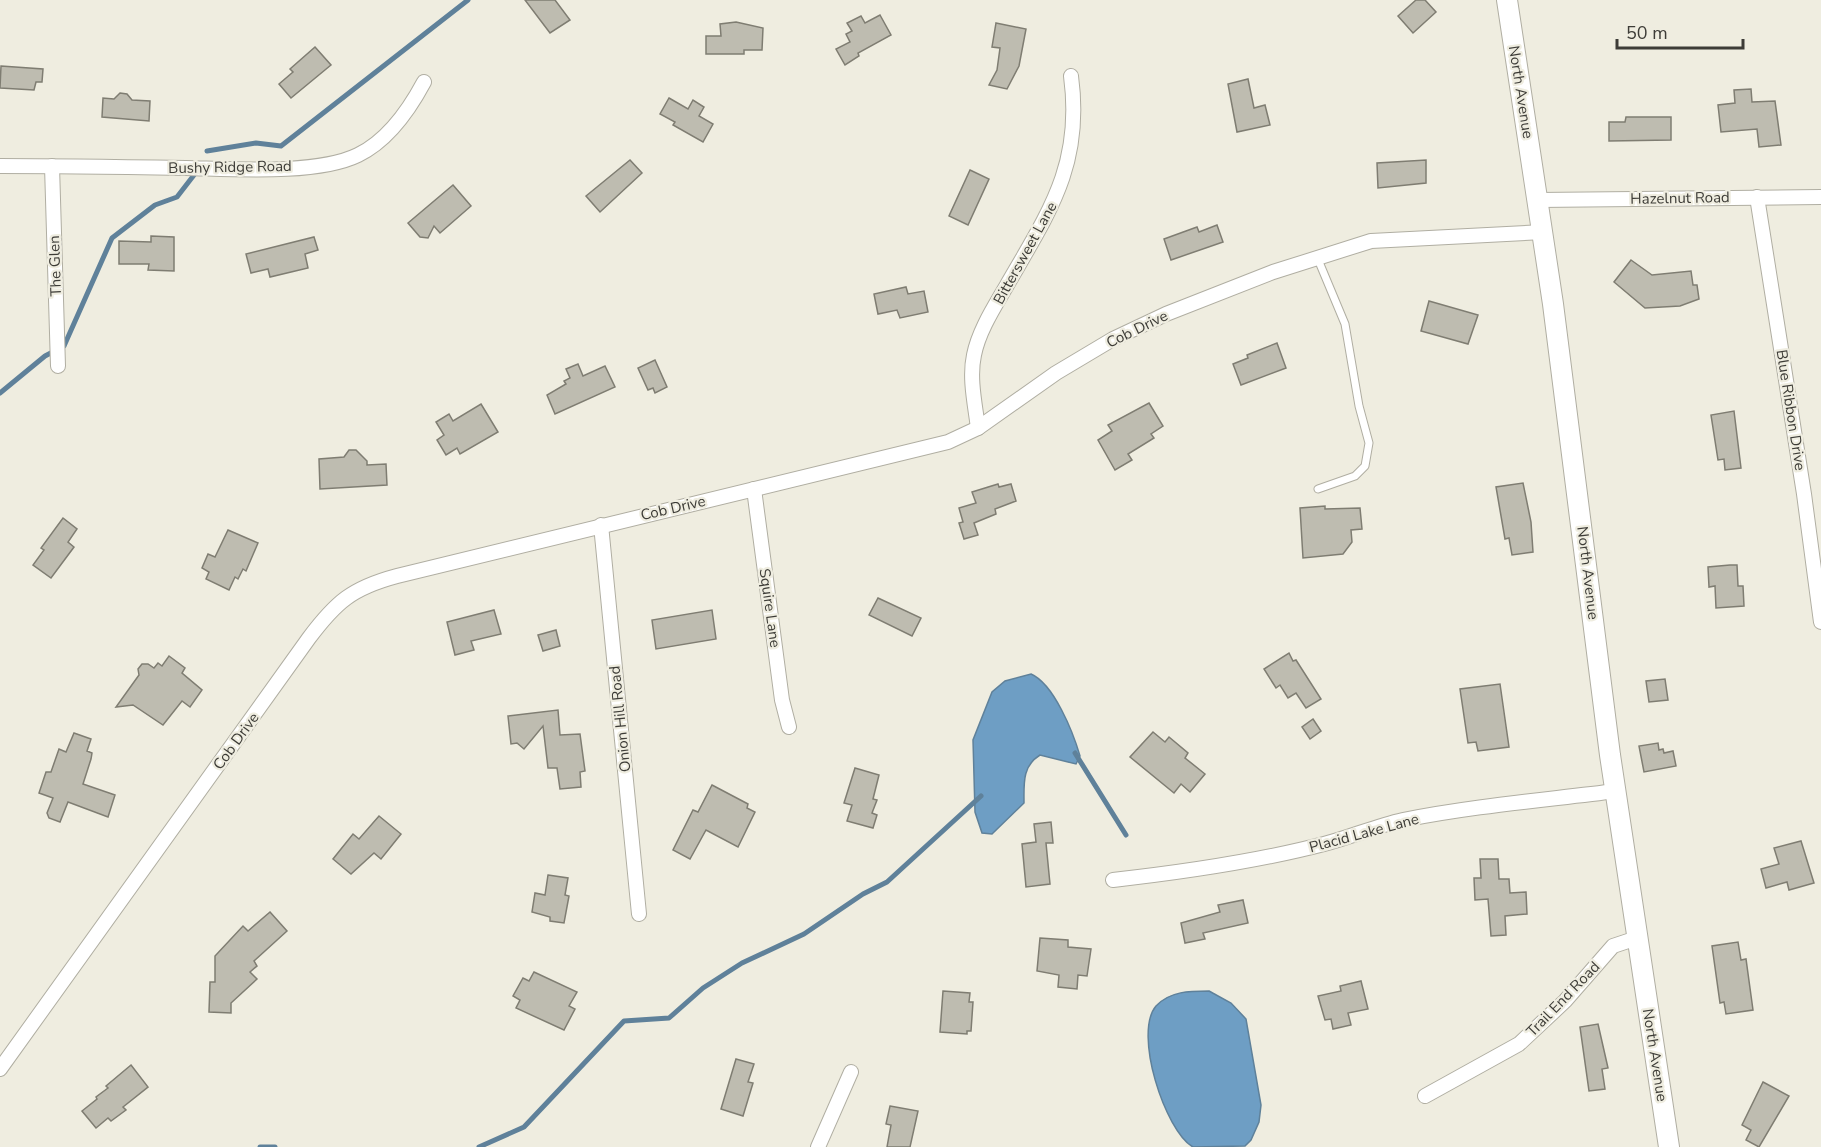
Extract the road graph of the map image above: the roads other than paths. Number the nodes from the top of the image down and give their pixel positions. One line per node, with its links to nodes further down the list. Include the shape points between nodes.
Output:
1 (1507, 0): 8 (street, North Avenue)
2 (1071, 76): 12 (street, Bittersweet Lane, via 1071,148 1064,181 985,326 974,355 972,381)
3 (424, 82): 5 (street, Bushy Ridge Road, via 410,107 388,132 344,161 249,169)
4 (0, 166): 5 (street, Bushy Ridge Road)
5 (52, 166): 11 (street, The Glen)
6 (1821, 196): 7 (street, Hazelnut Road)
7 (1757, 197): 8 (street, Hazelnut Road); 16 (street, Blue Ribbon Drive)
8 (1538, 200): 9 (street, North Avenue)
9 (1543, 232): 10 (street, Cob Drive, via 1381,240); 18 (street, North Avenue)
10 (1317, 257): 12 (street, Cob Drive, via 1203,299 1113,339); 14 (lane, via 1345,324 1369,443 1365,466 1355,477)
11 (58, 364)
12 (978, 428): 13 (street, Cob Drive, via 922,450)
13 (754, 489): 15 (street, Cob Drive); 17 (street, Squire Lane)
14 (1318, 489)
15 (601, 525): 20 (street, Onion Hill Road); 22 (street, Cob Drive, via 379,581 350,593 337,604)
16 (1821, 622)
17 (789, 727)
18 (1616, 791): 19 (street, Placid Lake Lane, via 1419,817 1274,856 1188,872); 21 (street, North Avenue)
19 (1113, 879)
20 (639, 914)
21 (1637, 938): 24 (street, Trail End Road, via 1613,946 1565,1001 1519,1044); 26 (street, North Avenue)
22 (0, 1069)
23 (851, 1072): 25 (street)
24 (1425, 1096)
25 (818, 1147)
26 (1669, 1147)

